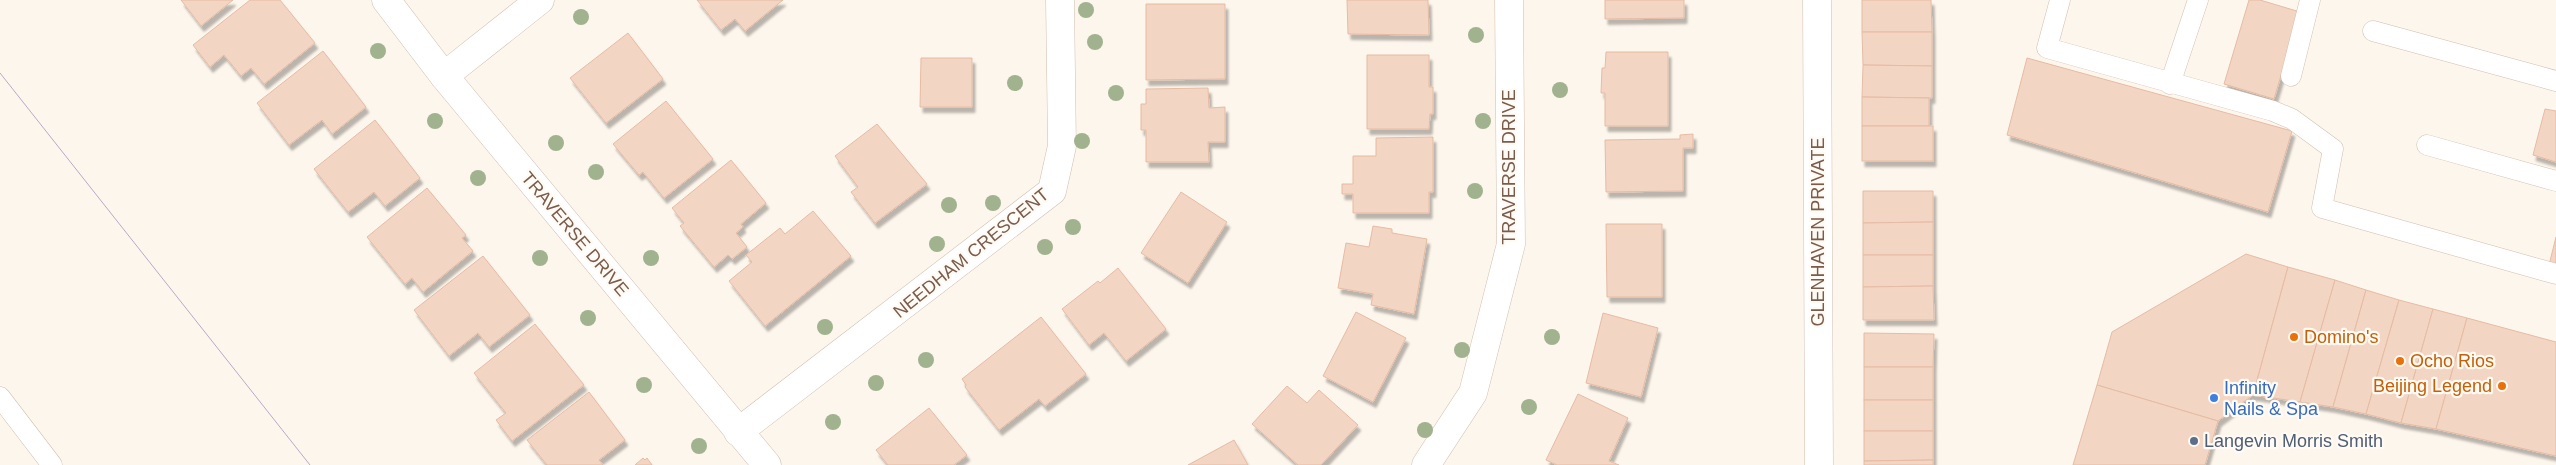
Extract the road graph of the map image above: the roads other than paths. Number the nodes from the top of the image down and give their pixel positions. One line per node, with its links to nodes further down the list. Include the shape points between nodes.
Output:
1 (386, 0): 10 (street, TRAVERSE DRIVE)
2 (540, 0): 10 (street)
3 (1060, 0): 18 (street, NEEDHAM CRESCENT, via 1062,146 1052,192)
4 (1509, 0): 21 (street, TRAVERSE DRIVE, via 1511,244 1473,394)
5 (1817, 0): 22 (street, GLENHAVEN PRIVATE)
6 (2060, 0): 13 (lane, via 2047,48)
7 (2198, 0): 13 (lane)
8 (2310, 0): 11 (lane)
9 (2373, 31): 12 (lane)
10 (444, 76): 18 (street, TRAVERSE DRIVE)
11 (2291, 76)
12 (2556, 81)
13 (2170, 84): 16 (lane, via 2273,111 2292,119 2333,149 2322,208)
14 (2427, 145): 15 (lane)
15 (2556, 181)
16 (2556, 274)
17 (0, 397): 19 (lane)
18 (738, 432): 20 (street, TRAVERSE DRIVE)
19 (52, 465)
20 (767, 465)
21 (1426, 465)
22 (1819, 465)

